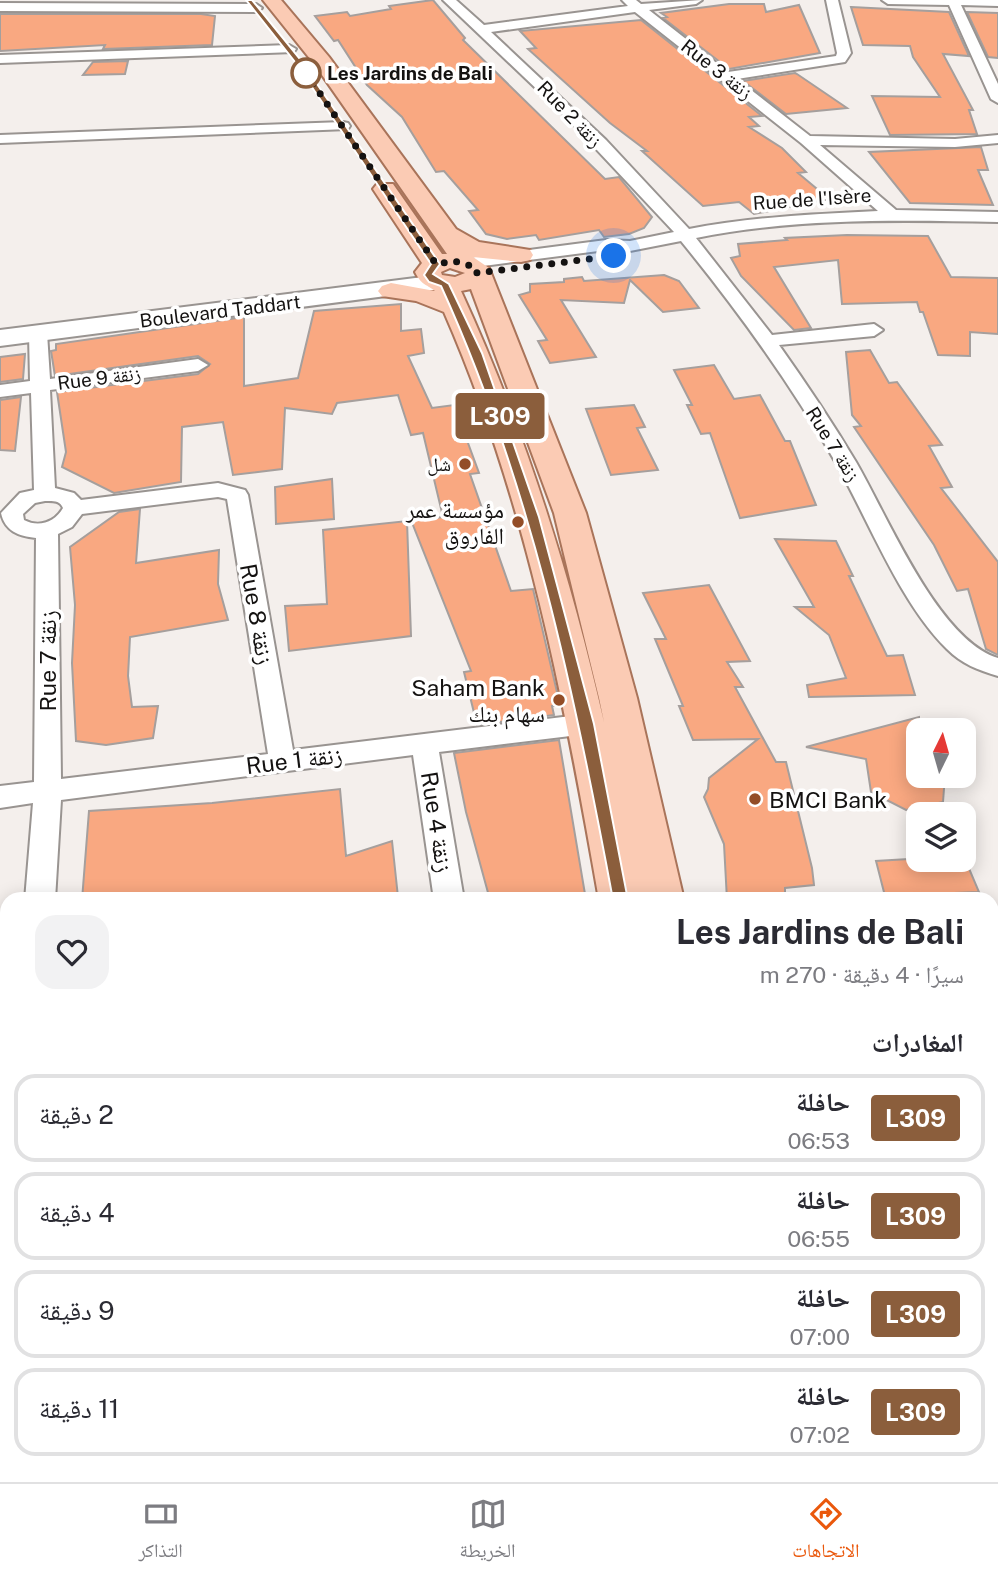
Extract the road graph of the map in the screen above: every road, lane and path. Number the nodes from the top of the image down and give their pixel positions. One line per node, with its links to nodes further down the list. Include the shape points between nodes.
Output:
1 (449, 0): 10 (street, Rue 2 زنقة)
2 (696, 0): 8 (street)
3 (832, 0): 13 (street, via 844,53 841,59)
4 (888, 0): 5 (street)
5 (953, 1): 6 (street); 14 (street)
6 (998, 2)
7 (259, 3): 9 (street); 11 (main road); 23 (main road, via 322,61)
8 (633, 4): 10 (street); 13 (street, Rue 3 زنقة)
9 (0, 7)
10 (482, 29): 24 (street, Rue 2 زنقة)
11 (289, 49): 12 (street); 15 (main road)
12 (0, 59)
13 (727, 76): 18 (street, Rue 3 زنقة)
14 (998, 99)
15 (343, 126): 16 (street); 19 (main road)
16 (0, 139)
17 (998, 139): 18 (street, via 955,143)
18 (806, 140): 21 (street, Rue 3 زنقة)
19 (358, 148)
20 (372, 170): 25 (main road)
21 (892, 215): 22 (street, Rue de l'Isère); 24 (street, Rue de l'Isère, via 783,221)
22 (998, 217)
23 (447, 233): 26 (main road, via 472,249); 27 (main road)
24 (684, 235): 26 (street, Rue de l'Isère, via 631,246 614,256); 33 (street, Rue 7 زنقة)
25 (417, 238): 27 (main road); 28 (main road)
26 (525, 261): 27 (street, Rue de l'Isère); 27 (main road, via 498,288)
27 (458, 278): 28 (street, Boulevard Taddart); 42 (main road, via 481,365 534,517); 50 (main road, via 538,424 570,513)
28 (387, 283): 29 (street, Boulevard Taddart); 31 (street, Boulevard Taddart)
29 (0, 325)
30 (874, 330): 33 (street)
31 (38, 333): 32 (street, Boulevard Taddart); 35 (street)
32 (0, 338)
33 (767, 341): 41 (street, Rue 7 زنقة, via 845,460 931,613 950,638 974,658)
34 (198, 365): 35 (street, Rue 9 زنقة)
35 (41, 385): 36 (street, Rue 9 زنقة); 37 (street)
36 (0, 391)
37 (45, 494): 38 (street, via 66,497); 39 (street, via 20,503)
38 (74, 508): 40 (street, via 66,521); 44 (street, Rue 8 زنقة, via 209,491 237,495)
39 (6, 520): 40 (street, via 24,529)
40 (47, 530): 45 (street, Rue 7 زنقة)
41 (998, 667)
42 (587, 724): 43 (street, Rue 1 زنقة); 49 (main road)
43 (425, 745): 44 (street, Rue 1 زنقة); 48 (street, Rue 4 زنقة)
44 (282, 761): 45 (street, Rue 1 زنقة)
45 (48, 791): 46 (street, Rue 1 زنقة); 47 (street, Rue 7 زنقة)
46 (0, 797)
47 (41, 892)
48 (448, 892)
49 (619, 892)
50 (661, 892)

